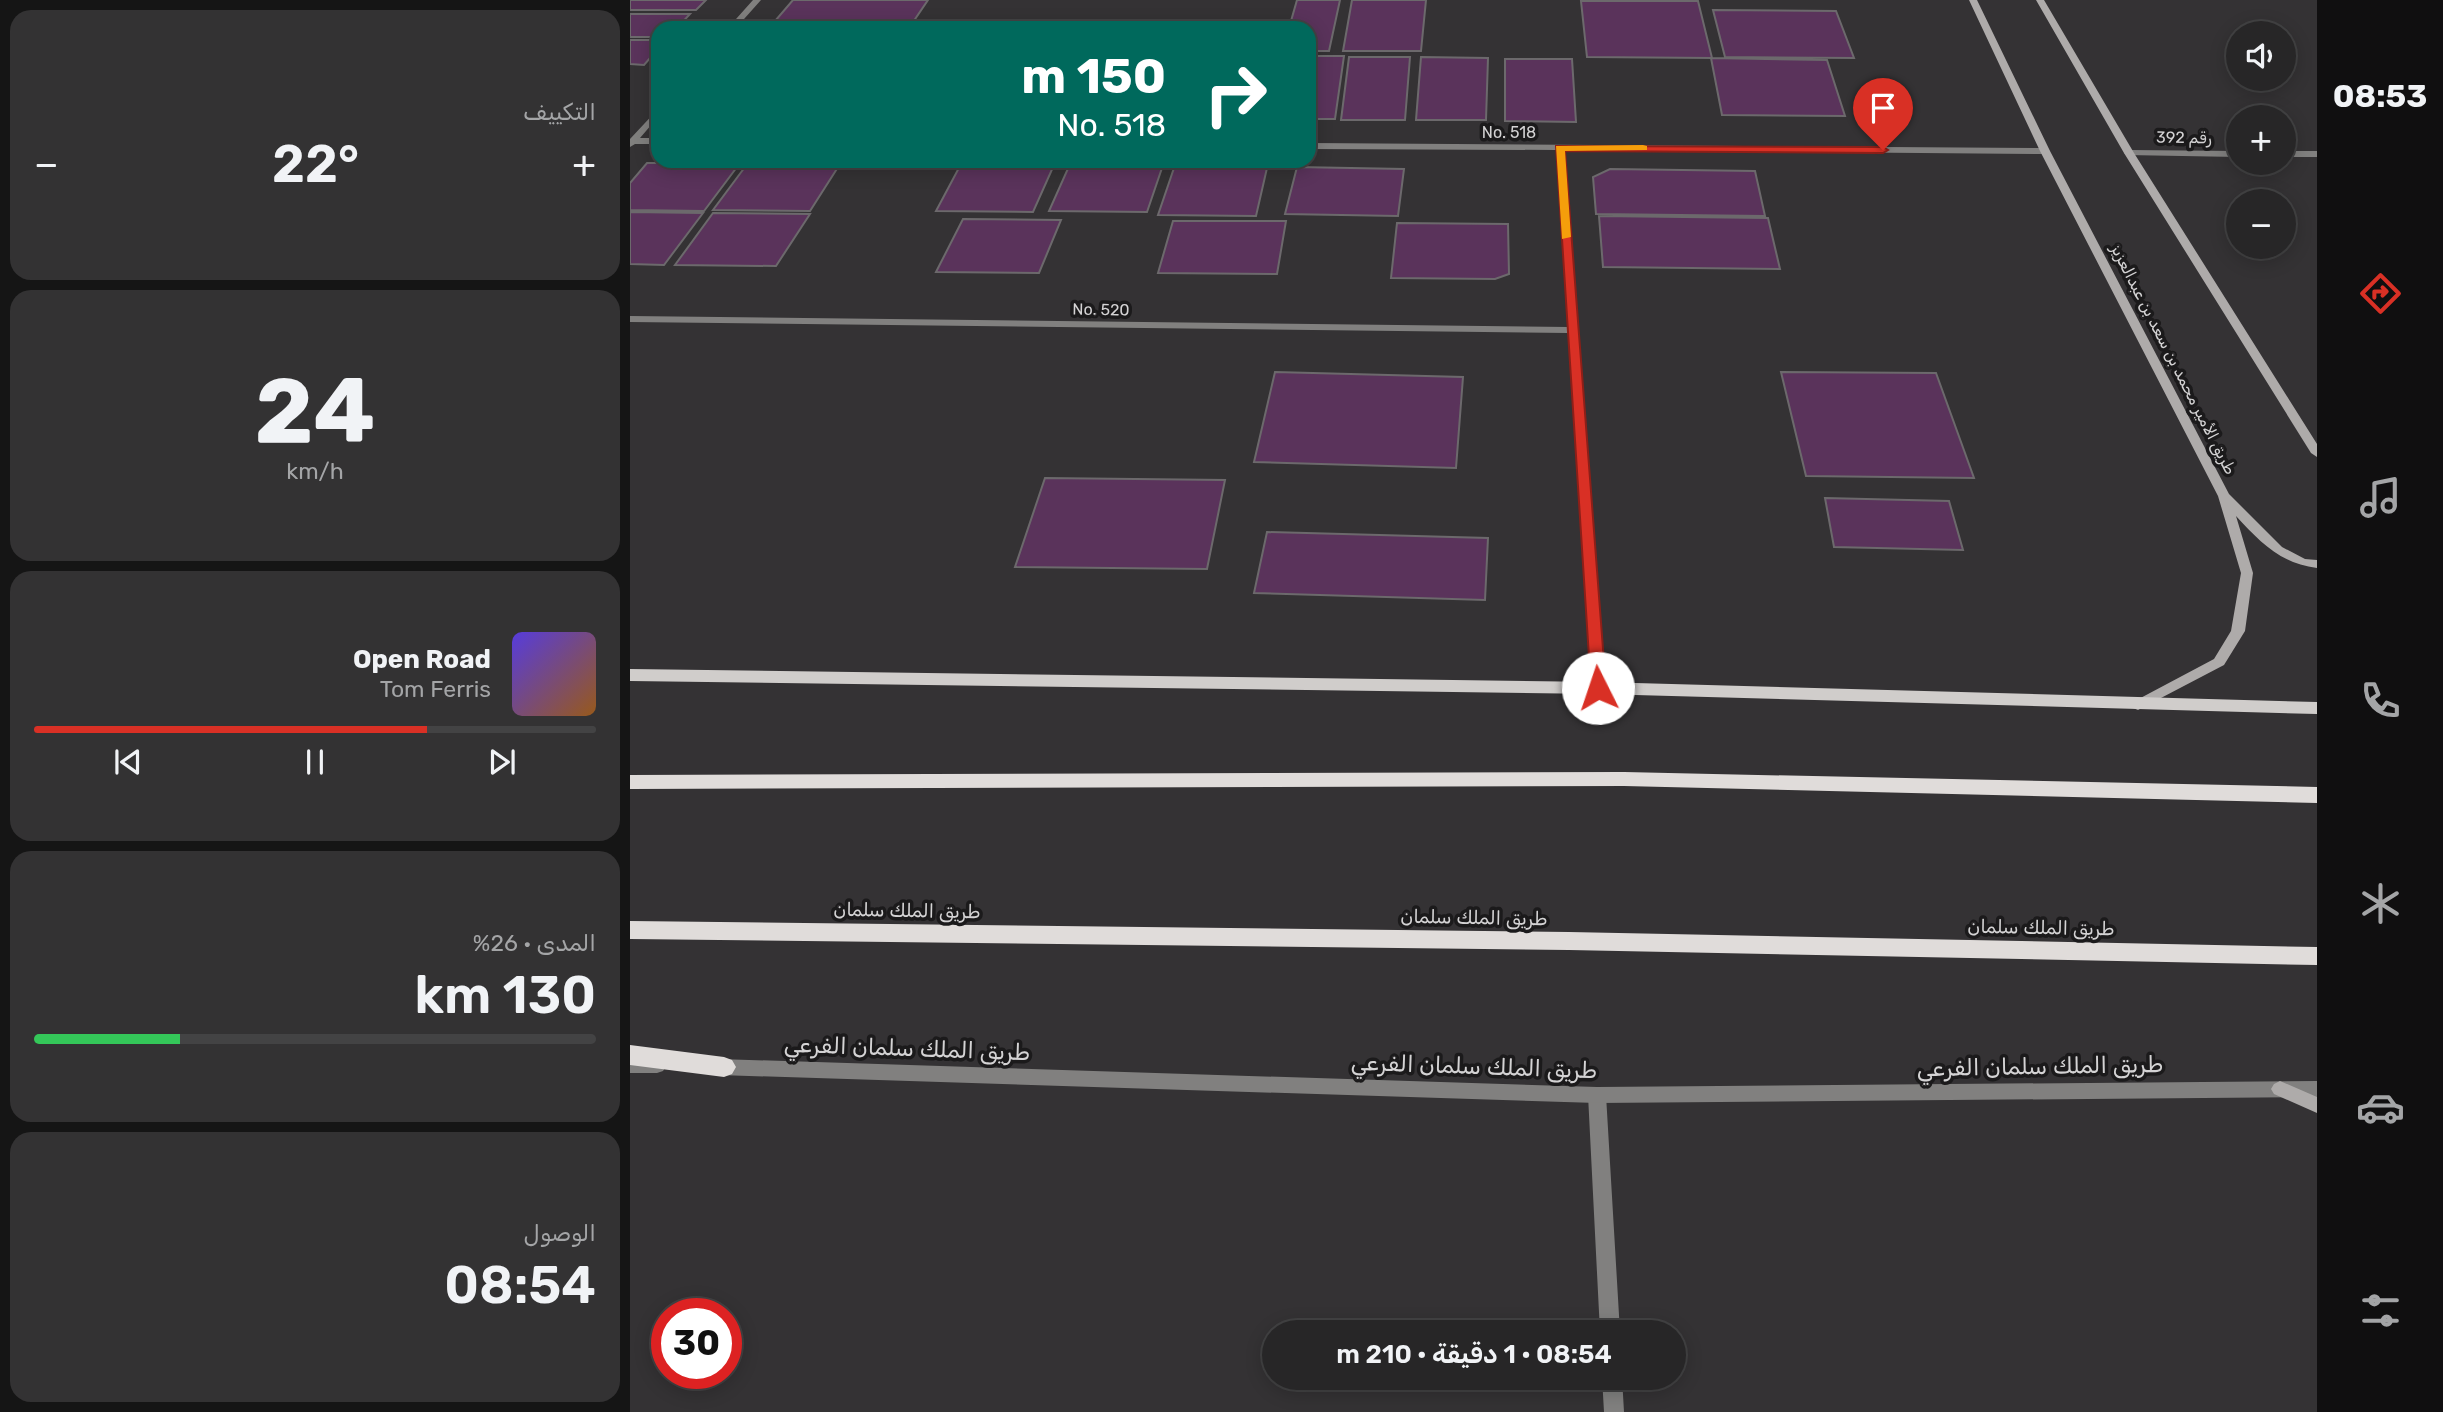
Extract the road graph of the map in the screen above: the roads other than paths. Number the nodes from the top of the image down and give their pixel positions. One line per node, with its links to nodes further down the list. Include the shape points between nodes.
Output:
1 (757, 0): 4 (street)
2 (1973, 0): 10 (main road, طريق الأمير محمد بن سعد بن عبدالعزيز)
3 (2040, 0): 11 (main road)
4 (738, 21)
5 (651, 120): 7 (street)
6 (651, 141): 7 (street)
7 (631, 142)
8 (1316, 146): 9 (street, No. 518)
9 (1560, 148): 10 (street, No. 518); 16 (street)
10 (2045, 151): 18 (main road, طريق الأمير محمد بن سعد بن عبدالعزيز)
11 (2129, 152): 12 (street, رقم 392); 17 (main road)
12 (2226, 154)
13 (2296, 154): 14 (street)
14 (2317, 154)
15 (630, 319): 16 (street, No. 520)
16 (1573, 330): 21 (street)
17 (2317, 453)
18 (2224, 496): 19 (main road, via 2285,554); 22 (main road, طريق الأمير محمد بن سعد بن عبدالعزيز, via 2247,573 2238,631 2219,662)
19 (2317, 564)
20 (630, 675): 21 (main road)
21 (1598, 688): 22 (main road)
22 (2138, 705): 23 (main road)
23 (2317, 708)
24 (630, 782): 25 (highway, via 1625,779)
25 (2317, 795)
26 (630, 930): 27 (highway, طريق الملك سلمان)
27 (2317, 956)
28 (630, 1055): 30 (highway)
29 (630, 1066): 30 (street, طريق الملك سلمان الفرعي)
30 (723, 1067): 33 (street, طريق الملك سلمان الفرعي)
31 (2280, 1089): 32 (street, طريق الملك سلمان الفرعي); 33 (street, طريق الملك سلمان الفرعي); 34 (main road)
32 (2317, 1089)
33 (1597, 1095): 35 (street)
34 (2317, 1105)
35 (1609, 1320)
36 (1613, 1390): 37 (street)
37 (1614, 1412)

